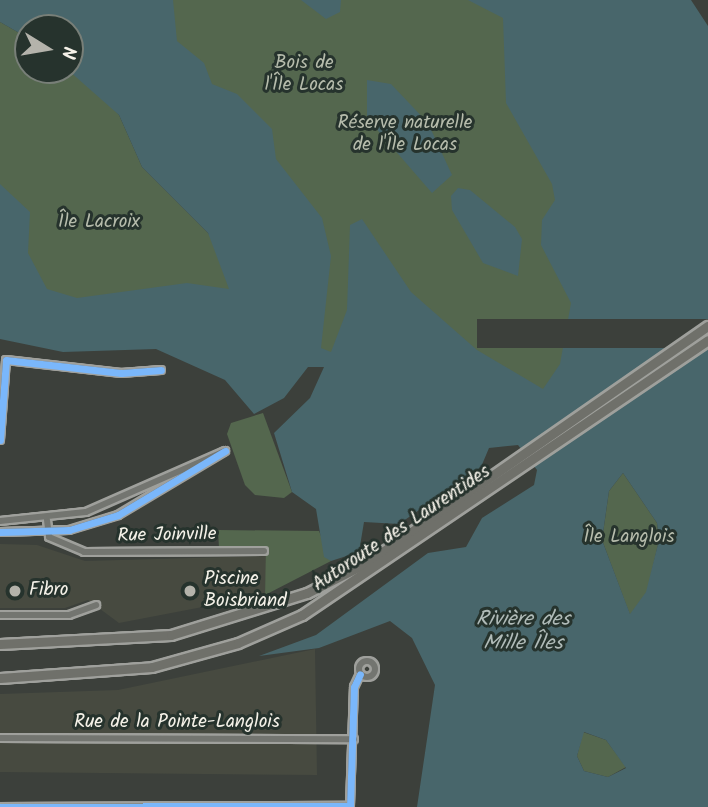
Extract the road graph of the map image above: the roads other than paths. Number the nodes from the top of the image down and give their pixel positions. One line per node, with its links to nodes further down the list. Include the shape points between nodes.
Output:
1 (708, 326): 14 (highway, Autoroute des Laurentides, via 361,566 266,610 143,640)
2 (708, 340): 16 (highway, Autoroute des Laurentides, via 335,598 254,637 131,671)
3 (161, 370): 4 (street, via 87,370 6,360)
4 (0, 440)
5 (124, 497): 6 (street); 6 (street, via 225,451); 7 (street)
6 (132, 508): 10 (street, via 86,526)
7 (47, 520): 8 (street); 10 (street)
8 (0, 521)
9 (0, 532): 10 (street)
10 (47, 532): 11 (street, Rue Joinville, via 91,553)
11 (264, 551)
12 (96, 605): 13 (street, via 69,615)
13 (0, 615)
14 (0, 644)
15 (360, 674): 18 (street, via 354,687)
16 (0, 678)
17 (0, 738): 18 (street, Rue de la Pointe-Langlois)
18 (354, 739): 23 (street)
19 (40, 806): 20 (street); 24 (street)
20 (104, 806): 21 (street)
21 (171, 806): 22 (street)
22 (241, 806): 23 (street)
23 (350, 806)
24 (0, 807)

